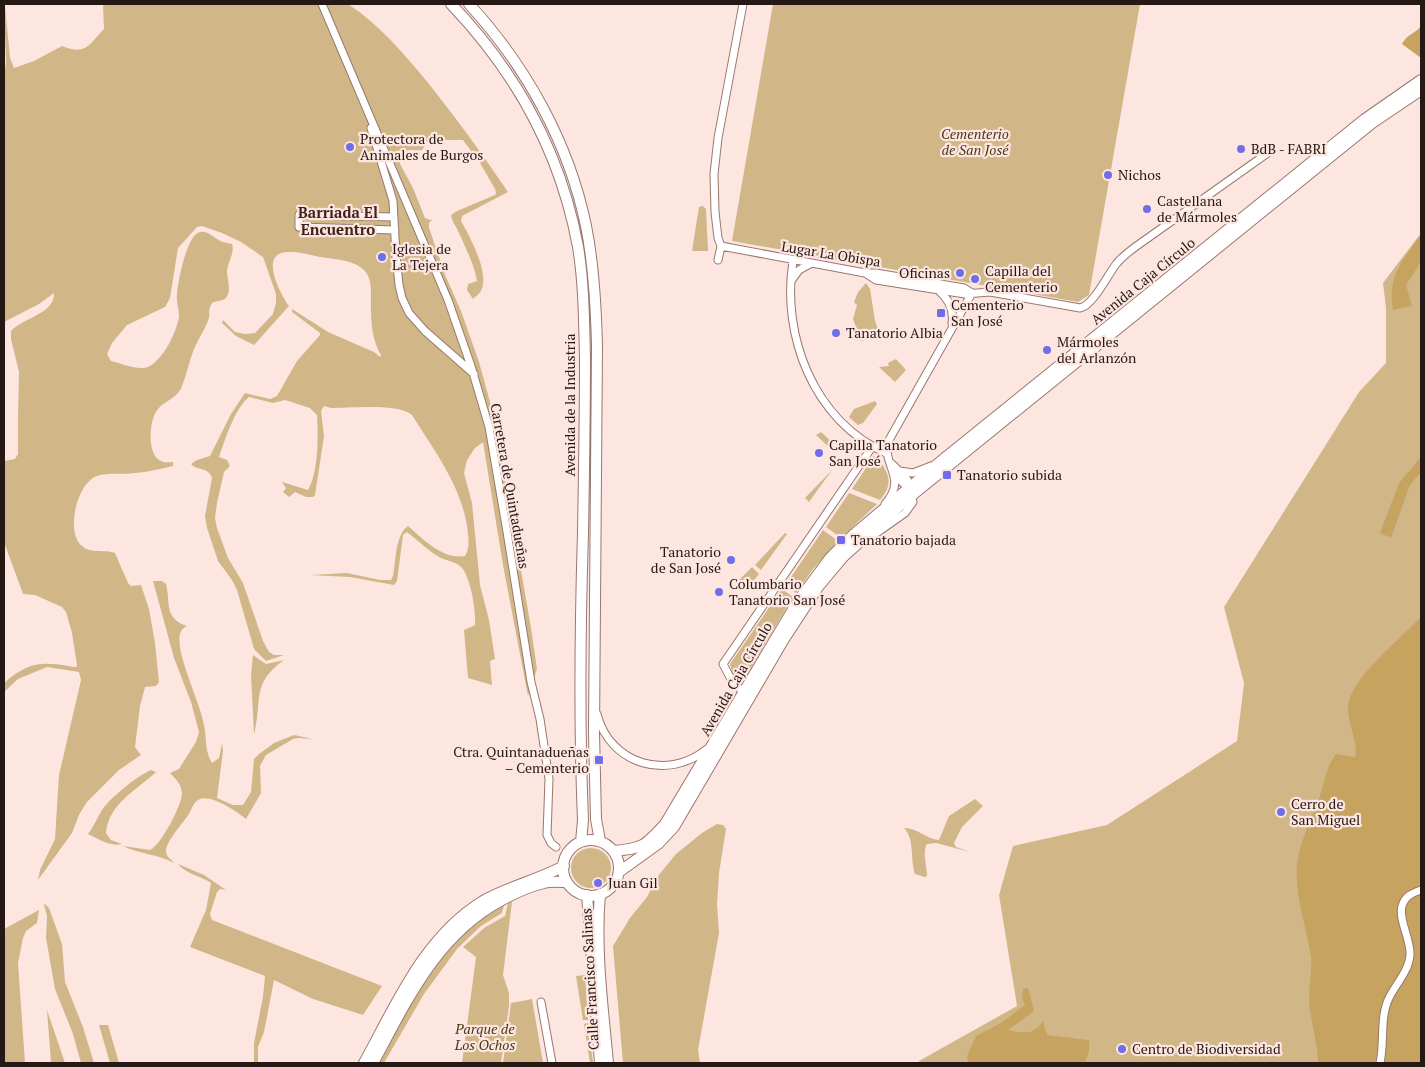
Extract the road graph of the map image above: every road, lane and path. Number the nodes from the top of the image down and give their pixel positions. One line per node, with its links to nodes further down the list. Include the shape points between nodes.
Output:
1 (322, 4): 7 (street, Carretera de Quintadueñas)
2 (451, 4): 31 (main road, Avenida de la Industria, via 503,66 537,124 567,203 579,256 584,308 585,390)
3 (469, 4): 27 (main road, Avenida de la Industria, via 509,52 537,96 569,168 586,227 595,293 597,346)
4 (743, 4): 11 (street, via 714,174 715,212)
5 (1421, 80): 23 (main road, Avenida Caja Círculo, via 1365,119)
6 (1421, 90): 25 (main road, Avenida Caja Círculo, via 1382,116 1298,182)
7 (372, 118): 9 (street); 20 (street, Carretera de Quintadueñas)
8 (1272, 150): 18 (street, Lugar La Obispa, via 1138,244 1119,261 1084,307 990,292)
9 (394, 217): 10 (street); 10 (street, via 299,215 299,227)
10 (395, 230): 20 (street, via 399,285 409,313 437,343)
11 (721, 246): 12 (street); 13 (street, Lugar La Obispa)
12 (718, 260)
13 (793, 261): 14 (street, Lugar La Obispa); 16 (street)
14 (810, 264): 15 (street, Lugar La Obispa); 16 (street, via 799,270)
15 (865, 273): 17 (street, via 876,280); 18 (street, Lugar La Obispa, via 964,288)
16 (790, 281): 21 (street, via 794,332 809,374 829,409)
17 (937, 290): 18 (street); 19 (street, via 951,308)
18 (972, 293): 19 (street)
19 (951, 329): 22 (street, via 892,434)
20 (474, 374): 32 (street, Carretera de Quintadueñas, via 492,446 540,719 550,790 547,835)
21 (872, 447): 22 (street); 28 (street, via 723,664 732,681)
22 (886, 453): 24 (street)
23 (941, 461): 24 (street, via 915,472); 25 (main road, Avenida Caja Círculo)
24 (898, 473): 25 (street, via 904,484); 26 (street, via 888,501)
25 (914, 491): 26 (main road, Avenida Caja Círculo); 35 (main road, Avenida Caja Círculo, via 842,557 822,582 796,619 674,827 648,852)
26 (864, 525): 28 (main road, Avenida Caja Círculo, via 830,558 806,589)
27 (593, 647): 29 (street, Avenida de la Industria, via 598,717 603,732 620,752 638,762 668,765 696,757); 30 (main road, Avenida de la Industria, via 596,819)
28 (744, 693): 29 (main road, Avenida Caja Círculo)
29 (714, 744): 33 (main road, Avenida Caja Círculo, via 660,830 644,845)
30 (600, 841): 31 (main road); 33 (main road)
31 (581, 842): 34 (main road, via 569,852)
32 (556, 848)
33 (613, 850): 35 (main road)
34 (564, 866): 36 (main road); 41 (main road, via 502,891 450,927 419,965)
35 (619, 872): 38 (main road, via 610,888)
36 (567, 882): 39 (main road); 42 (main road, via 546,882 509,896 459,930 427,968)
37 (1421, 890): 46 (street, via 1406,898 1401,910 1410,954 1384,1016)
38 (600, 894): 39 (main road); 45 (main road, Calle Francisco Salinas, via 598,914)
39 (587, 895): 44 (main road, Calle Francisco Salinas)
40 (541, 1002): 43 (street)
41 (364, 1063)
42 (373, 1063)
43 (552, 1063)
44 (600, 1063)
45 (608, 1063)
46 (1380, 1063)

